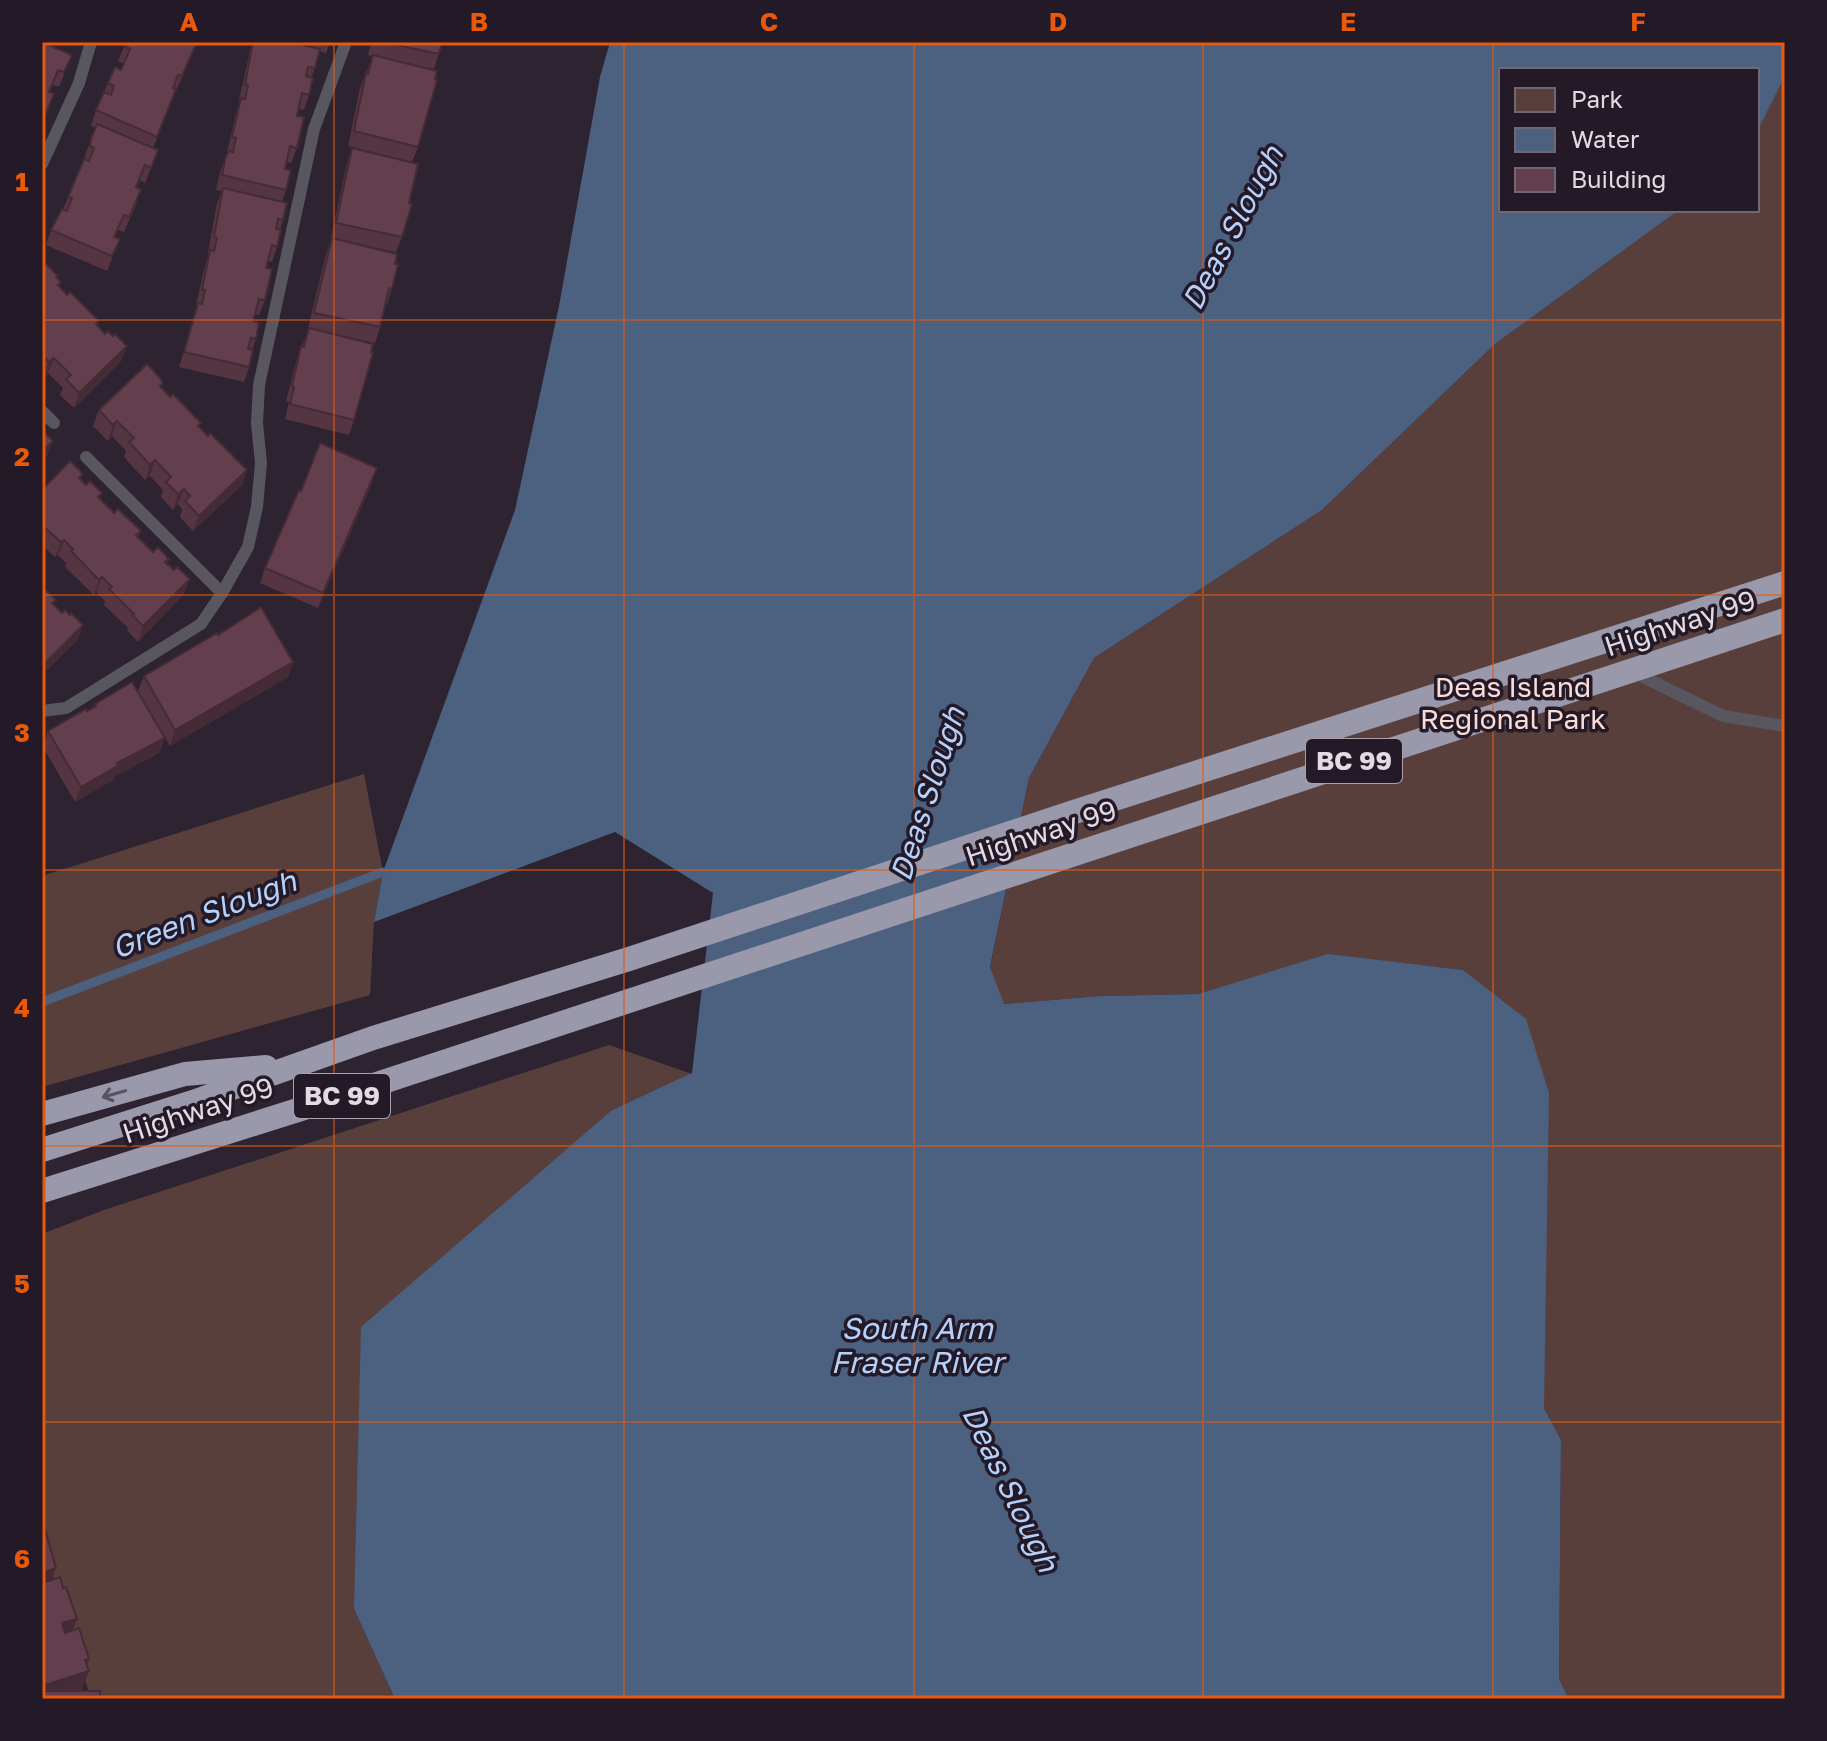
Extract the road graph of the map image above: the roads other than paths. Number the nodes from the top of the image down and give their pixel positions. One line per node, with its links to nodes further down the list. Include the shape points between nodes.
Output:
1 (91, 42): 3 (lane, via 79,83)
2 (346, 42): 8 (lane, via 314,129 259,385 261,463 248,547)
3 (42, 164)
4 (42, 411): 5 (lane)
5 (54, 423)
6 (86, 457): 8 (lane)
7 (1785, 583): 13 (highway, Highway 99 / BC 99)
8 (222, 593): 11 (lane, via 201,624 66,708)
9 (1785, 620): 10 (highway, Highway 99 / BC 99)
10 (1631, 670): 12 (lane, via 1723,716); 16 (highway, Highway 99 / BC 99)
11 (42, 711)
12 (1785, 726)
13 (300, 1063): 14 (highway, one-way to 14, via 185,1074); 15 (highway, Highway 99 / BC 99)
14 (42, 1114)
15 (42, 1150)
16 (42, 1191)

